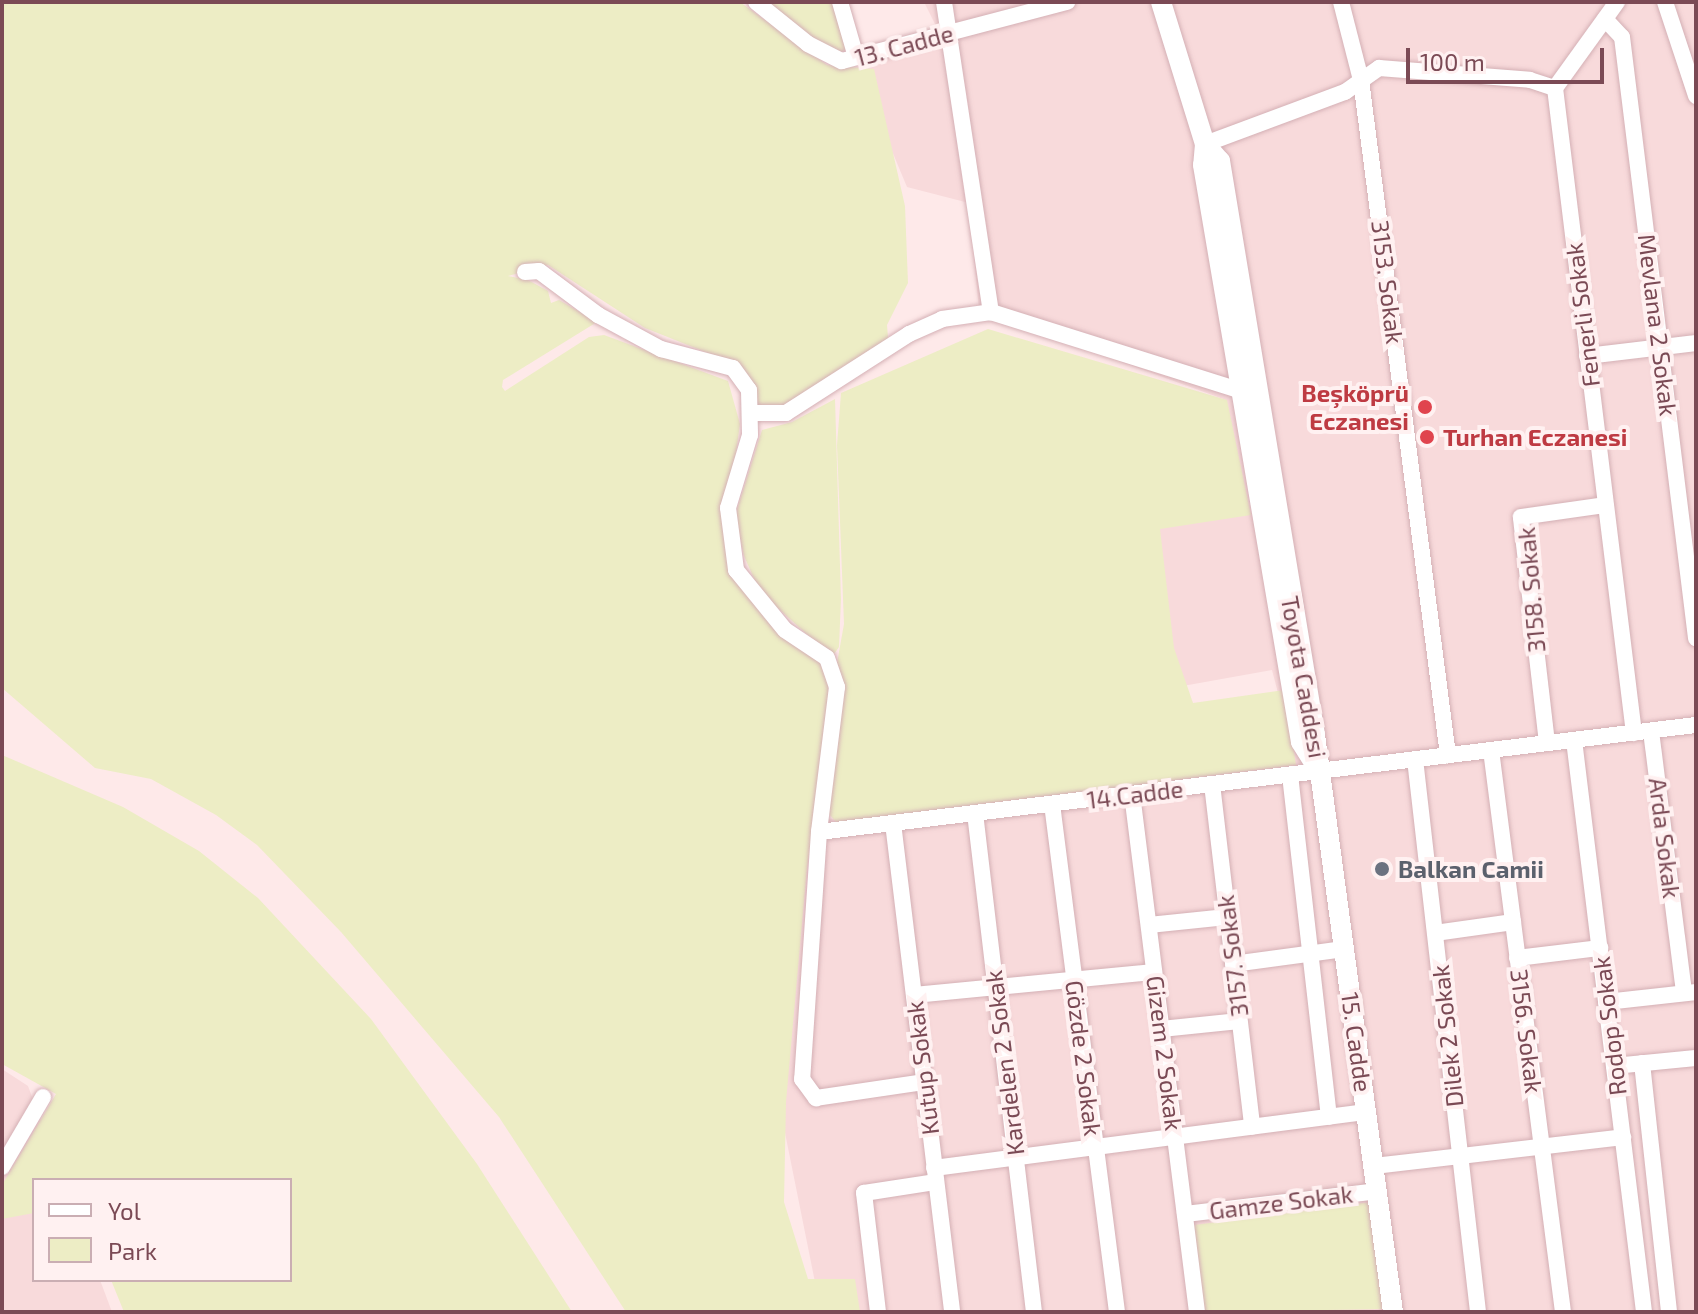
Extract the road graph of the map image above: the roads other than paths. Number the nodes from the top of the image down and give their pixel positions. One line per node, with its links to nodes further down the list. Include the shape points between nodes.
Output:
1 (756, 2): 12 (street, 13. Cadde, via 808,44 842,61)
2 (840, 2): 12 (street)
3 (944, 2): 11 (street)
4 (1067, 2): 9 (street, 13. Cadde)
5 (1161, 2): 16 (street, Toyota Caddesi)
6 (1341, 2): 13 (street, 3153. Sokak)
7 (1617, 2): 10 (street)
8 (1665, 2): 15 (street)
9 (1023, 8): 11 (street, 13. Cadde)
10 (1605, 19): 14 (street); 20 (street, Mevlana 2 Sokak, via 1622,37)
11 (953, 32): 12 (street, 13. Cadde); 18 (street)
12 (856, 57)
13 (1361, 80): 14 (street, via 1379,68 1530,80); 16 (street, via 1345,92); 32 (street, 3153. Sokak)
14 (1555, 88): 21 (street, Fenerli Sokak)
15 (1696, 96)
16 (1205, 144): 22 (street, Toyota Caddesi, via 1220,161)
17 (525, 272): 23 (street, via 539,271 598,315 661,349 733,368 749,390)
18 (991, 312): 22 (street); 23 (street, via 942,319 909,334 786,413)
19 (1696, 343): 20 (street)
20 (1661, 347): 21 (street); 25 (street, Mevlana 2 Sokak)
21 (1587, 356): 24 (street, Fenerli Sokak)
22 (1247, 388): 34 (street, Toyota Caddesi)
23 (751, 413): 41 (street, via 750,435 730,494 727,529 736,570 748,588 785,630 827,658 837,687)
24 (1605, 505): 28 (street, Fenerli Sokak); 30 (street, 3158. Sokak, via 1521,517)
25 (1696, 638)
26 (1696, 725): 27 (street, 14.Cadde)
27 (1651, 731): 28 (street, 14.Cadde); 54 (street, Arda Sokak)
28 (1634, 733): 29 (street, 14.Cadde)
29 (1574, 740): 30 (street, 14.Cadde); 46 (street, Rodop Sokak)
30 (1547, 743): 31 (street, 14.Cadde)
31 (1491, 750): 32 (street, 14.Cadde); 43 (street, 3156. Sokak)
32 (1448, 755): 33 (street, 14.Cadde)
33 (1415, 759): 34 (street, 14.Cadde); 45 (street, Dilek 2 Sokak)
34 (1320, 771): 35 (street, 14.Cadde); 47 (street, 15. Cadde)
35 (1290, 775): 36 (street, 14.Cadde); 48 (street)
36 (1212, 784): 37 (street, 14.Cadde); 42 (street, 3157. Sokak)
37 (1132, 794): 38 (street, 14.Cadde); 44 (street, Gizem 2 Sokak)
38 (1052, 804): 39 (street, 14.Cadde); 52 (street, Gözde 2 Sokak)
39 (975, 813): 40 (street, 14.Cadde); 53 (street, Kardelen 2 Sokak)
40 (893, 823): 41 (street, 14.Cadde); 55 (street, Kutup Sokak)
41 (819, 832): 62 (street, via 802,1079 816,1098)
42 (1227, 917): 44 (street); 50 (street, 3157. Sokak)
43 (1513, 922): 45 (street); 49 (street, 3156. Sokak)
44 (1149, 925): 51 (street, Gizem 2 Sokak)
45 (1435, 933): 71 (street, Dilek 2 Sokak)
46 (1600, 948): 49 (street); 56 (street, Rodop Sokak)
47 (1344, 949): 48 (street); 64 (street, 15. Cadde)
48 (1309, 953): 50 (street); 65 (street)
49 (1517, 958): 70 (street, 3156. Sokak)
50 (1233, 964): 57 (street, 3157. Sokak)
51 (1154, 972): 52 (street); 58 (street, Gizem 2 Sokak)
52 (1074, 979): 53 (street); 69 (street, Gözde 2 Sokak)
53 (995, 987): 55 (street); 72 (street, Kardelen 2 Sokak)
54 (1690, 992): 56 (street)
55 (914, 995): 62 (street, Kutup Sokak)
56 (1606, 1002): 61 (street, Rodop Sokak)
57 (1239, 1021): 58 (street); 66 (street, 3157. Sokak)
58 (1162, 1029): 67 (street, Gizem 2 Sokak)
59 (1696, 1058): 60 (street)
60 (1642, 1063): 61 (street); 87 (street)
61 (1614, 1066): 68 (street, Rodop Sokak)
62 (924, 1082): 75 (street, Kutup Sokak)
63 (43, 1097): 73 (street)
64 (1366, 1112): 65 (street); 74 (street, 15. Cadde)
65 (1329, 1117): 66 (street)
66 (1252, 1127): 67 (street)
67 (1175, 1137): 69 (street); 77 (street, Gizem 2 Sokak)
68 (1623, 1137): 70 (street); 86 (street, Rodop Sokak)
69 (1096, 1147): 72 (street); 81 (street, Gözde 2 Sokak)
70 (1542, 1147): 71 (street); 85 (street, 3156. Sokak)
71 (1460, 1156): 74 (street); 84 (street, Dilek 2 Sokak)
72 (1015, 1157): 75 (street); 80 (street, Kardelen 2 Sokak)
73 (3, 1164)
74 (1374, 1166): 76 (street, 15. Cadde)
75 (935, 1175): 78 (street, via 864,1193); 79 (street, Kutup Sokak)
76 (1377, 1191): 77 (street, Gamze Sokak); 83 (street, 15. Cadde)
77 (1185, 1214): 82 (street, Gizem 2 Sokak)
78 (878, 1312)
79 (952, 1312)
80 (1034, 1312)
81 (1117, 1312)
82 (1197, 1312)
83 (1393, 1312)
84 (1478, 1312)
85 (1563, 1312)
86 (1644, 1312)
87 (1669, 1312)

